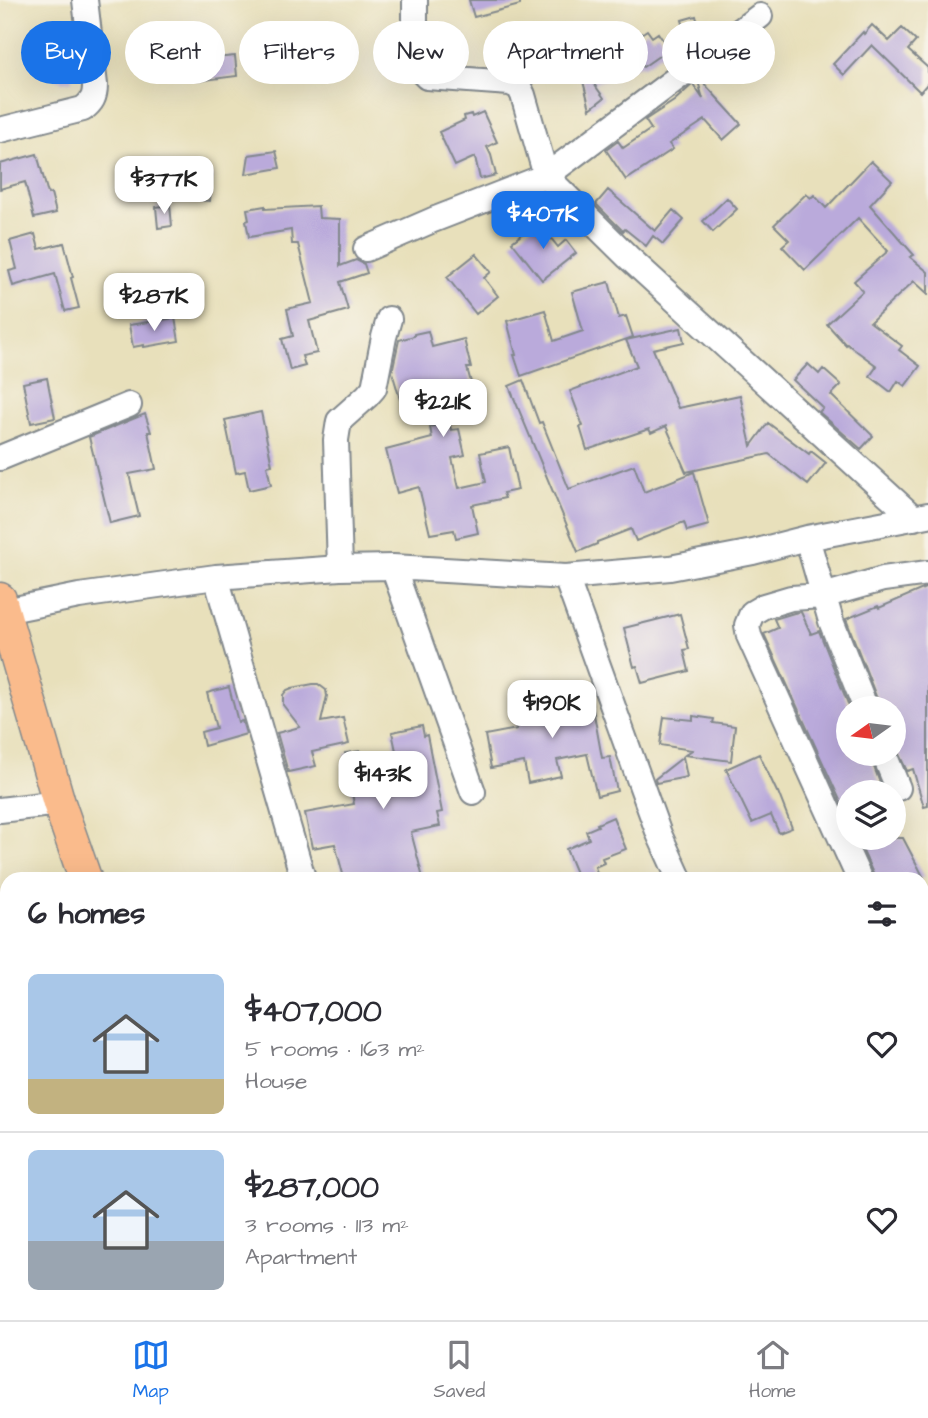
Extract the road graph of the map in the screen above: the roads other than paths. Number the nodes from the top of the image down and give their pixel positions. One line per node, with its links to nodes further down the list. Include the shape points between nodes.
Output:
1 (85, 0): 4 (street, via 95,85 92,102 83,109)
2 (415, 0): 5 (street, via 419,69 427,78 519,87)
3 (760, 16): 5 (street)
4 (0, 130)
5 (545, 176): 6 (street); 10 (street, via 628,257)
6 (366, 249)
7 (390, 319): 13 (street, via 374,387 339,421 337,430)
8 (129, 405): 9 (street)
9 (0, 458)
10 (921, 517): 11 (street)
11 (807, 538): 16 (street, via 670,568); 17 (street)
12 (393, 567): 13 (street); 16 (street); 20 (street)
13 (340, 568): 15 (street)
14 (928, 573): 17 (street, via 883,579)
15 (216, 577): 18 (street); 24 (street)
16 (566, 577): 25 (street)
17 (823, 596): 19 (street); 26 (street, via 764,606 752,613 747,625)
18 (1, 607): 21 (main road)
19 (861, 696)
20 (473, 792)
21 (59, 803): 22 (street); 23 (main road)
22 (0, 810)
23 (83, 872)
24 (301, 872)
25 (676, 872)
26 (856, 872)

